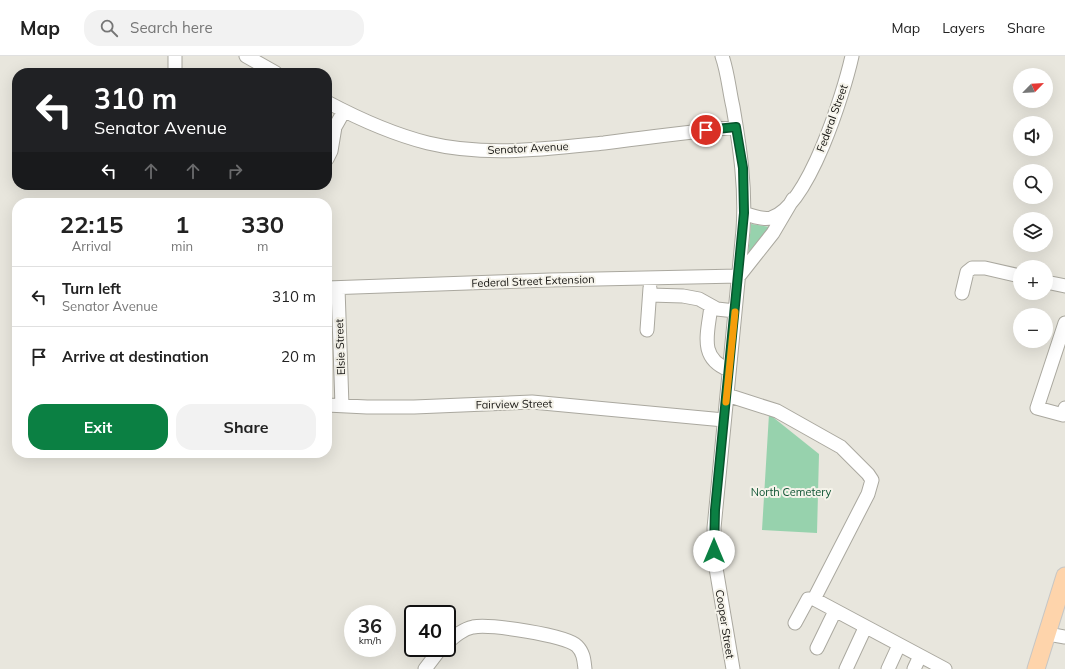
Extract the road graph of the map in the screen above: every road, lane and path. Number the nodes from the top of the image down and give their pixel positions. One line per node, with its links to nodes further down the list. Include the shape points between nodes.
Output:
1 (175, 56): 5 (street)
2 (246, 56): 6 (street)
3 (722, 56): 9 (street, Cooper Street)
4 (852, 56): 11 (street, Federal Street, via 824,144)
5 (175, 68)
6 (267, 68)
7 (332, 104): 8 (street, Senator Avenue)
8 (344, 110): 9 (street, Senator Avenue, via 379,127 416,140 491,151 553,148); 10 (street, via 334,127)
9 (736, 127): 12 (street, Cooper Street, via 743,168)
10 (332, 143)
11 (794, 199): 12 (street, Federal Street, via 780,213 770,218 758,218); 14 (street, Federal Street, via 773,233)
12 (744, 213): 14 (street, Cooper Street)
13 (1013, 274): 19 (street, via 985,268 972,268 967,272)
14 (738, 276): 15 (street, Federal Street Extension); 22 (street, Cooper Street)
15 (651, 278): 18 (street, Federal Street Extension); 20 (street)
16 (1053, 283): 17 (street)
17 (1065, 286)
18 (332, 288): 28 (street, Elsie Street)
19 (962, 293)
20 (650, 296): 21 (street, via 683,296 699,299); 24 (street)
21 (711, 306): 22 (street); 25 (street, via 706,343 708,352 719,366)
22 (735, 311): 25 (street, Cooper Street)
23 (1065, 323): 29 (street, via 1037,408 1063,415)
24 (647, 330)
25 (729, 370): 26 (street, Cooper Street)
26 (727, 395): 30 (street, Cooper Street); 32 (street, via 777,411 841,447 872,480 868,494)
27 (332, 405): 28 (street, Fairview Street)
28 (342, 406): 30 (street, Fairview Street, via 414,407 538,402)
29 (1065, 408)
30 (724, 420): 45 (street, Cooper Street, via 715,510 714,551)
31 (1065, 576): 36 (main road)
32 (814, 599): 33 (street); 34 (street, via 808,599)
33 (835, 611): 35 (street); 40 (street)
34 (795, 623)
35 (865, 628): 39 (street); 46 (street)
36 (1048, 634): 38 (street); 50 (main road)
37 (456, 636): 44 (street, via 473,627 489,627 561,639 576,645 584,657)
38 (1065, 637)
39 (899, 645): 41 (street); 47 (street)
40 (817, 648)
41 (920, 656): 48 (street); 49 (street)
42 (434, 657): 43 (street)
43 (425, 669)
44 (585, 669)
45 (733, 669)
46 (846, 669)
47 (888, 669)
48 (914, 669)
49 (945, 669)
50 (1036, 669)

